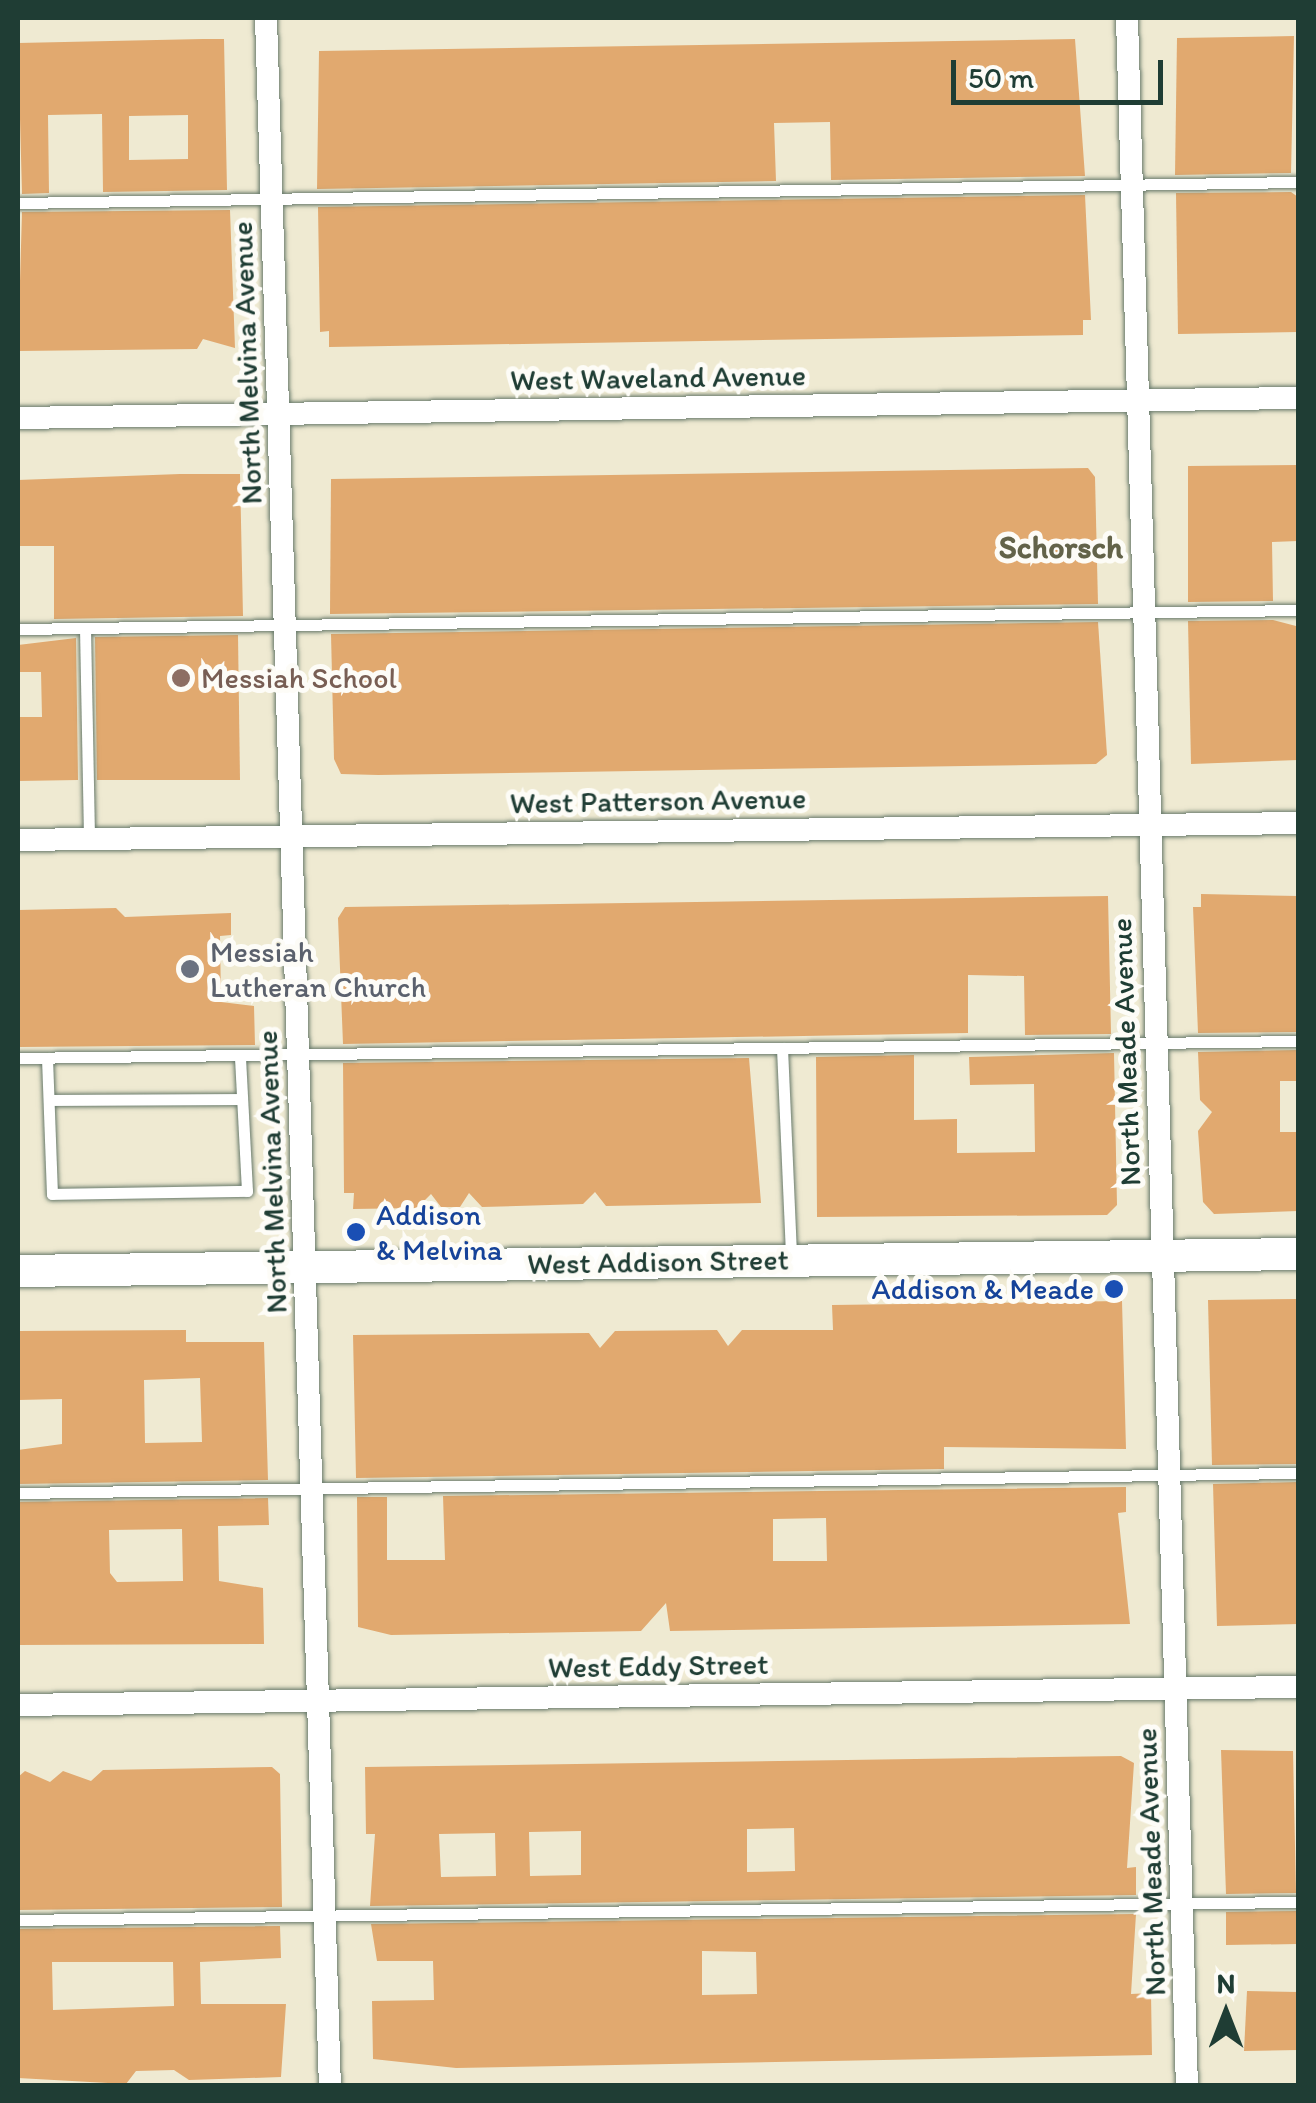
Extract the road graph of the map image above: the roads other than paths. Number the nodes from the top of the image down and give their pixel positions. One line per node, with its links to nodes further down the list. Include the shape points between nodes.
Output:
1 (266, 18): 5 (street, North Melvina Avenue)
2 (1126, 18): 4 (street, North Meade Avenue)
3 (1298, 182): 4 (lane)
4 (1131, 185): 5 (lane); 8 (street, North Meade Avenue)
5 (272, 199): 6 (lane); 9 (street, North Melvina Avenue)
6 (18, 203)
7 (1298, 398): 8 (street, West Waveland Avenue)
8 (1138, 401): 9 (street, West Waveland Avenue); 12 (street, North Meade Avenue)
9 (278, 414): 10 (street, West Waveland Avenue); 13 (street, North Melvina Avenue)
10 (18, 418)
11 (1298, 610): 12 (lane)
12 (1144, 612): 13 (lane); 17 (street, North Meade Avenue)
13 (285, 625): 14 (lane); 18 (street, North Melvina Avenue)
14 (86, 628): 15 (lane); 19 (lane)
15 (18, 629)
16 (1298, 822): 17 (street, West Patterson Avenue)
17 (1150, 824): 18 (street, West Patterson Avenue); 22 (street, North Meade Avenue)
18 (292, 836): 19 (street, West Patterson Avenue); 24 (street, North Melvina Avenue)
19 (88, 839): 20 (street, West Patterson Avenue)
20 (18, 840)
21 (1298, 1041): 22 (lane)
22 (1156, 1043): 23 (lane); 31 (street, North Meade Avenue)
23 (782, 1048): 24 (lane); 32 (lane)
24 (299, 1055): 25 (lane); 33 (street, North Melvina Avenue)
25 (240, 1056): 27 (lane); 28 (lane)
26 (18, 1058): 27 (lane)
27 (48, 1058): 29 (lane)
28 (242, 1098): 29 (lane); 29 (lane, via 246,1191 52,1194)
29 (49, 1100)
30 (1298, 1254): 31 (street, West Addison Street)
31 (1162, 1256): 32 (street, West Addison Street); 36 (street, North Meade Avenue)
32 (791, 1260): 33 (street, West Addison Street)
33 (305, 1266): 34 (street, West Addison Street); 37 (street, North Melvina Avenue)
34 (18, 1271)
35 (1298, 1473): 36 (lane)
36 (1169, 1475): 37 (lane); 40 (street, North Meade Avenue)
37 (312, 1488): 38 (lane); 41 (street, North Melvina Avenue)
38 (18, 1493)
39 (1298, 1687): 40 (street, West Eddy Street)
40 (1175, 1689): 41 (street, West Eddy Street); 44 (street, North Meade Avenue)
41 (318, 1700): 42 (street, West Eddy Street); 45 (street, North Melvina Avenue)
42 (18, 1705)
43 (1298, 1902): 44 (lane)
44 (1182, 1904): 45 (lane); 48 (street, North Meade Avenue)
45 (325, 1916): 46 (lane); 47 (street, North Melvina Avenue)
46 (18, 1920)
47 (330, 2086)
48 (1187, 2086)

